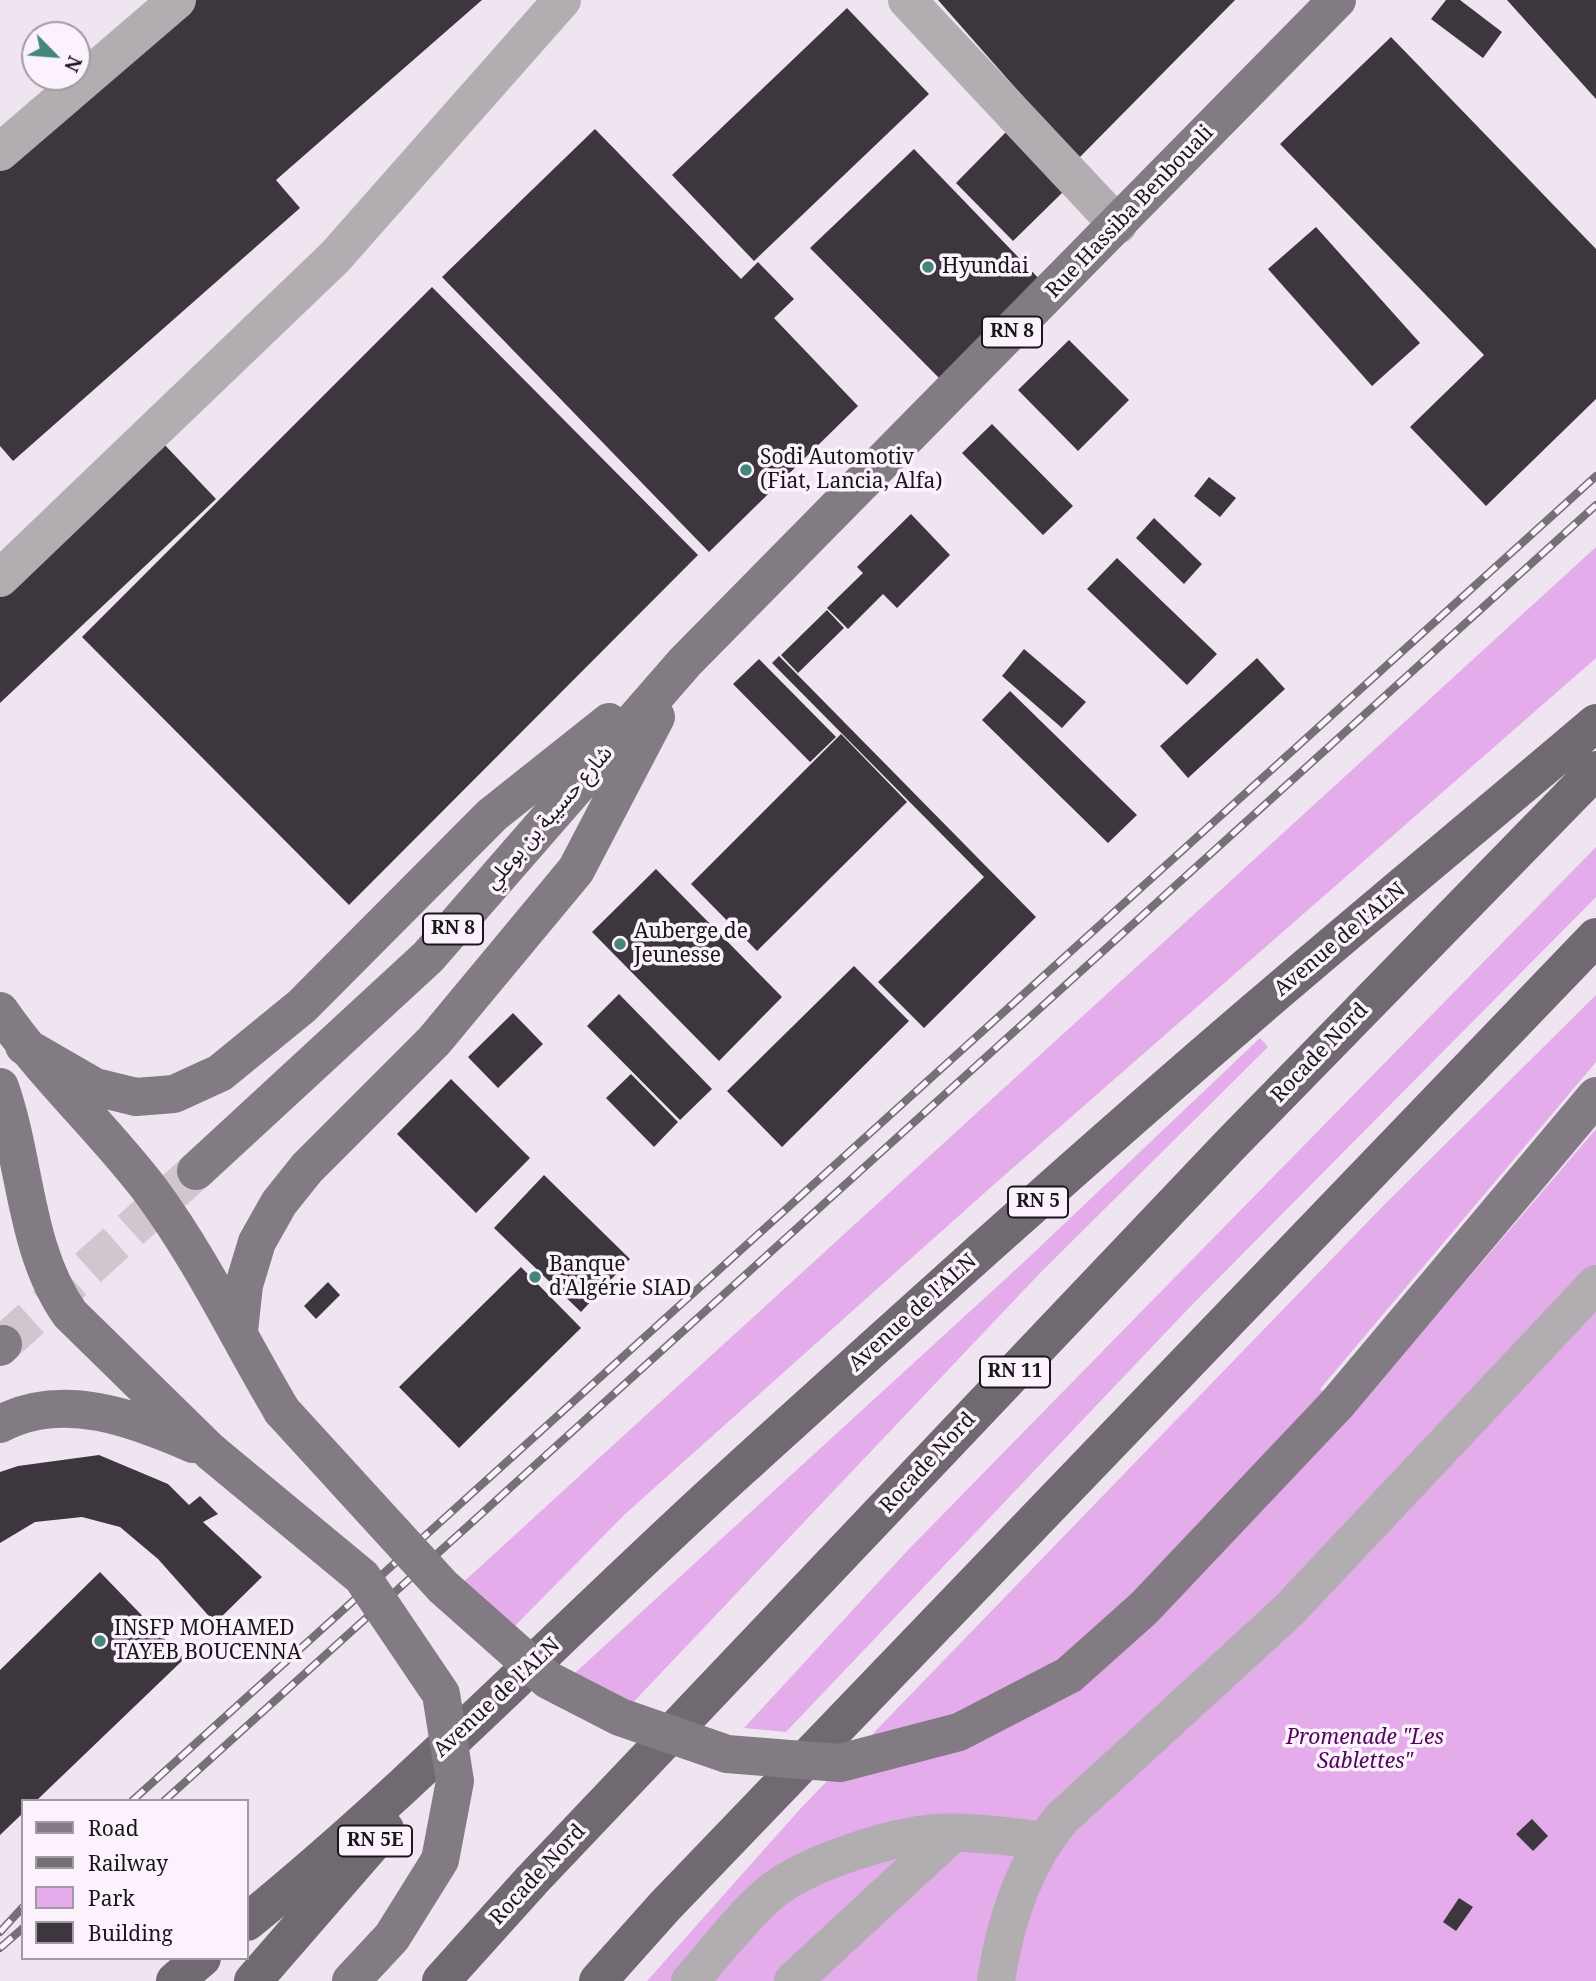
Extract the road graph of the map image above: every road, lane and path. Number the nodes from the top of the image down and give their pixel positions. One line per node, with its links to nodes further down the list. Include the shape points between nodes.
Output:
1 (177, 0): 5 (street)
2 (562, 0): 7 (street, via 335,257)
3 (907, 0): 6 (street)
4 (1337, 0): 6 (main road, Rue Hassiba Benbouali / RN 8)
5 (0, 152)
6 (1118, 225): 8 (main road, Rue Hassiba Benbouali / RN 8)
7 (0, 579)
8 (685, 662): 13 (main road, via 492,815 302,1006 220,1073 174,1094 136,1097 95,1087); 16 (main road, شارع حسيبة بن بوعلي / RN 8, via 428,957); 18 (main road, via 576,870 434,1041 307,1167 279,1203 257,1242 244,1286)
9 (1596, 723): 21 (highway, Avenue de l'ALN / RN 5, via 1255,1011 914,1312 706,1499)
10 (1596, 770): 29 (highway, Rocade Nord / RN 11, via 1231,1144)
11 (1596, 937): 30 (highway)
12 (0, 1012): 13 (main road)
13 (24, 1046): 18 (main road, via 150,1191 188,1243)
14 (0, 1087): 20 (main road, via 36,1238 54,1291 70,1314)
15 (1596, 1096): 18 (main road, bridge, via 1337,1404 1144,1608 1069,1675 959,1732 840,1763 727,1754 620,1717 548,1680 443,1587 282,1411)
16 (196, 1171)
17 (1596, 1284): 23 (street, via 1288,1611 1088,1793)
18 (239, 1331)
19 (0, 1424): 20 (main road, via 68,1408 126,1418)
20 (211, 1452): 28 (main road, bridge, via 362,1577 441,1694 455,1781 440,1860 392,1937)
21 (496, 1700): 24 (highway, Avenue de l'ALN / RN 5); 27 (highway, RN 5E)
22 (953, 1833): 23 (street); 31 (street, via 916,1835 834,1859 790,1879 768,1894); 32 (street)
23 (1044, 1840): 33 (street, via 1013,1909)
24 (248, 1921)
25 (200, 1960): 26 (highway)
26 (175, 1981)
27 (253, 1981)
28 (351, 1981)
29 (441, 1981)
30 (598, 1981)
31 (690, 1981)
32 (793, 1981)
33 (996, 1981)

